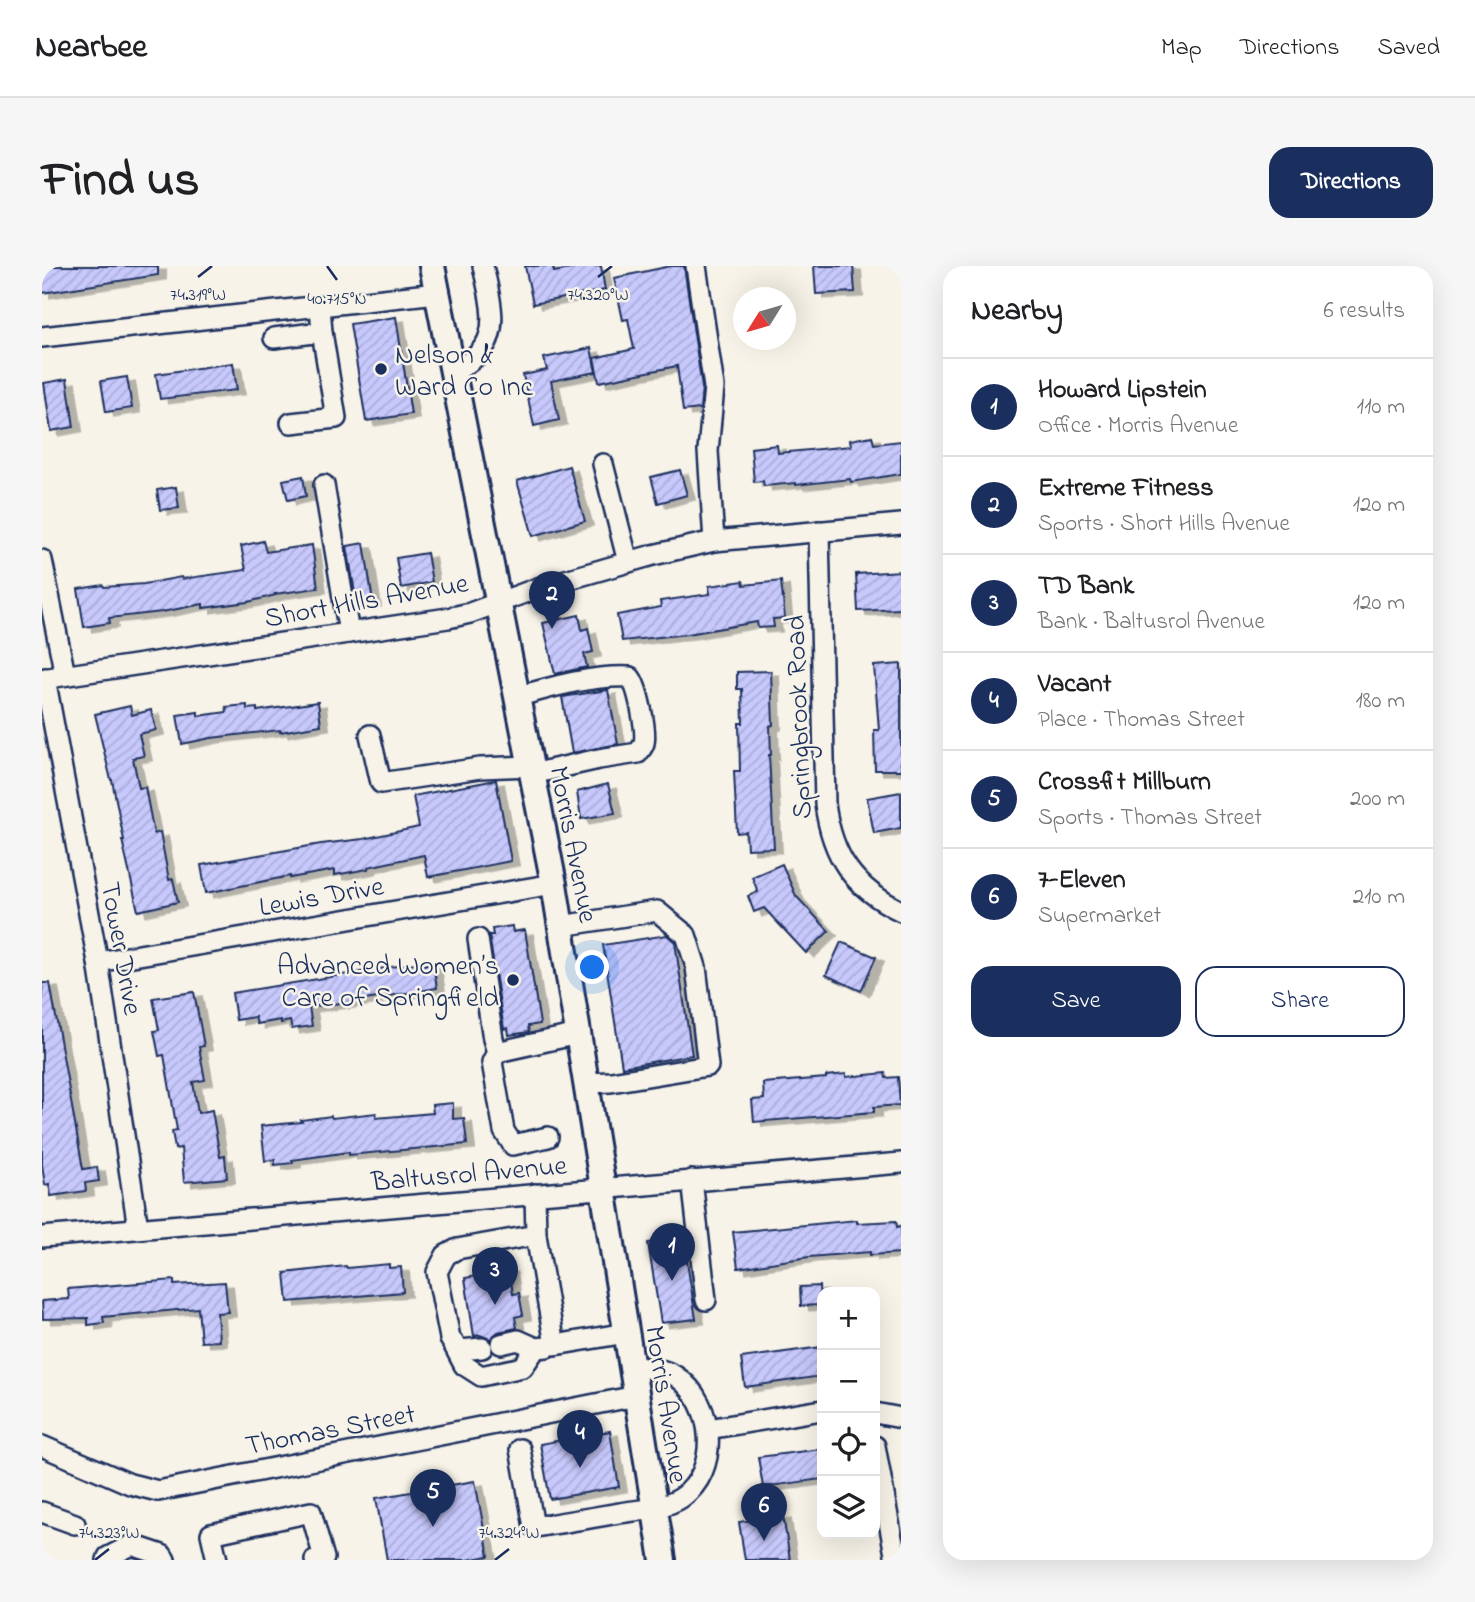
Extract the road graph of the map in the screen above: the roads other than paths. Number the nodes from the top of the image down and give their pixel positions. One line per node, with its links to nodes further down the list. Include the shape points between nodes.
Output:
1 (432, 266): 4 (main road, Morris Avenue)
2 (483, 266): 9 (street, via 491,306 490,333 485,347)
3 (696, 266): 15 (street, via 714,387 708,451)
4 (437, 293): 5 (street); 9 (main road, Morris Avenue)
5 (320, 306): 6 (street); 7 (street)
6 (322, 332): 8 (street); 10 (street, via 336,418)
7 (42, 337)
8 (274, 338)
9 (453, 373): 18 (main road, Morris Avenue)
10 (290, 424)
11 (603, 464): 17 (street)
12 (324, 485): 19 (street)
13 (901, 524): 14 (street, Short Hills Avenue)
14 (819, 531): 15 (street, Short Hills Avenue); 25 (street, Springbrook Road, via 828,829 837,852 859,883 878,900)
15 (714, 541): 17 (street, Short Hills Avenue)
16 (42, 560): 20 (street, Tower Drive)
17 (628, 562): 18 (street, Short Hills Avenue)
18 (497, 603): 19 (street, Short Hills Avenue, via 448,618); 21 (main road, Morris Avenue)
19 (349, 633): 20 (street, Short Hills Avenue)
20 (51, 677): 28 (street, Tower Drive)
21 (516, 696): 23 (main road, Morris Avenue); 23 (street, via 617,676 629,677 638,695 645,741 638,753)
22 (370, 735): 23 (street, via 381,783 480,768)
23 (531, 770): 24 (main road, Morris Avenue)
24 (554, 884): 26 (main road, Morris Avenue); 28 (street, Lewis Drive)
25 (901, 911)
26 (561, 926): 29 (main road, Morris Avenue); 31 (street, via 657,911 686,934 695,967 708,1066)
27 (478, 939): 30 (street)
28 (98, 962): 37 (street, Tower Drive)
29 (578, 1034): 30 (street); 31 (main road, Morris Avenue)
30 (497, 1052): 32 (street, via 492,1062 504,1131 513,1145)
31 (586, 1083): 35 (main road, Morris Avenue)
32 (548, 1137)
33 (901, 1163): 34 (street, Baltusrol Avenue)
34 (692, 1180): 35 (street, Baltusrol Avenue); 40 (street)
35 (603, 1188): 36 (street, Baltusrol Avenue); 41 (main road, Morris Avenue)
36 (535, 1194): 37 (street, Baltusrol Avenue); 38 (street)
37 (138, 1228): 39 (street, Baltusrol Avenue)
38 (536, 1235): 42 (street, via 446,1255 437,1272); 43 (street)
39 (42, 1237)
40 (706, 1300)
41 (626, 1333): 43 (street); 44 (main road, Morris Avenue)
42 (450, 1338): 43 (street, via 460,1350 517,1340); 43 (street, via 464,1365 481,1376 523,1367)
43 (546, 1347)
44 (631, 1367): 45 (main road, Morris Avenue); 49 (street, via 677,1377 697,1398)
45 (636, 1396): 50 (street, Thomas Street, via 158,1491 130,1484); 53 (main road, Morris Avenue)
46 (817, 1411): 49 (street)
47 (880, 1414): 48 (street)
48 (901, 1418)
49 (708, 1429): 53 (street, via 706,1457 697,1480 678,1499)
50 (42, 1446)
51 (520, 1449): 53 (street, via 534,1527)
52 (880, 1473): 61 (street)
53 (654, 1507): 60 (main road, Morris Avenue)
54 (42, 1512): 55 (street)
55 (75, 1524)
56 (107, 1560): 57 (street, via 132,1545)
57 (165, 1560)
58 (217, 1560): 59 (street, via 211,1534 311,1512 324,1558)
59 (315, 1560)
60 (663, 1560)
61 (896, 1560)

